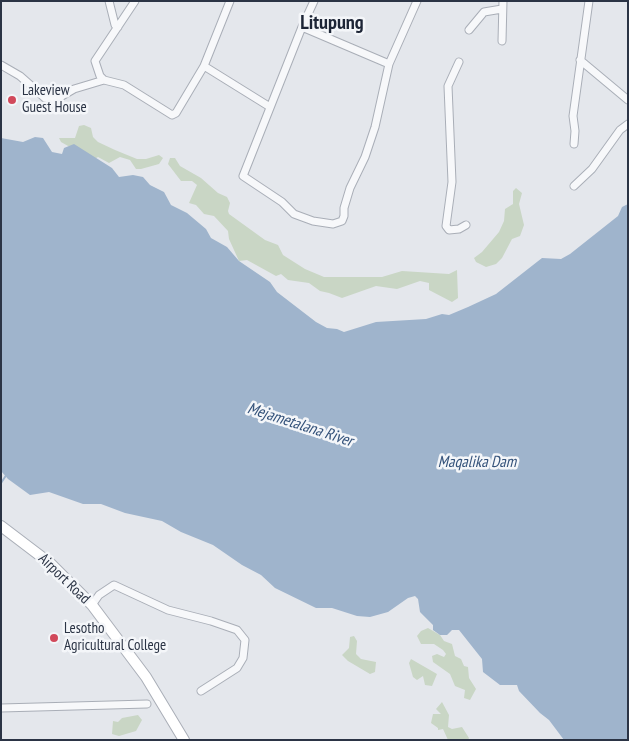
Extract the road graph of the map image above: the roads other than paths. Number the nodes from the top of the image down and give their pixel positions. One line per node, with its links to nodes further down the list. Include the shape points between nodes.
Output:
1 (109, 1): 9 (street)
2 (135, 1): 9 (street)
3 (230, 1): 17 (street)
4 (314, 1): 10 (street)
5 (417, 1): 15 (street)
6 (503, 1): 8 (street)
7 (589, 1): 13 (street)
8 (502, 9): 11 (street, via 484,12); 12 (street)
9 (118, 27): 18 (street, via 95,61)
10 (302, 27): 15 (street); 20 (street)
11 (469, 30)
12 (502, 41)
13 (580, 60): 19 (street); 22 (street, via 573,116)
14 (459, 62): 24 (street, via 448,86 452,182 446,226 448,230)
15 (389, 64): 20 (street, via 365,157 350,188 344,216 337,223 313,221 294,214 243,176)
16 (1, 65): 18 (street, via 20,76 45,98 55,100 74,89)
17 (204, 66): 18 (street, via 172,115 124,85); 20 (street)
18 (104, 80)
19 (628, 100)
20 (270, 107)
21 (628, 124): 23 (street, via 620,130 592,170)
22 (574, 144)
23 (574, 186)
24 (466, 225)
25 (1, 526): 26 (main road, Airport Road, via 51,564)
26 (92, 604): 27 (street, via 114,585 168,610 237,630 246,640 244,658 237,668); 30 (main road, Airport Road, via 146,677)
27 (201, 691)
28 (147, 704): 29 (street)
29 (1, 708)
30 (184, 740)

